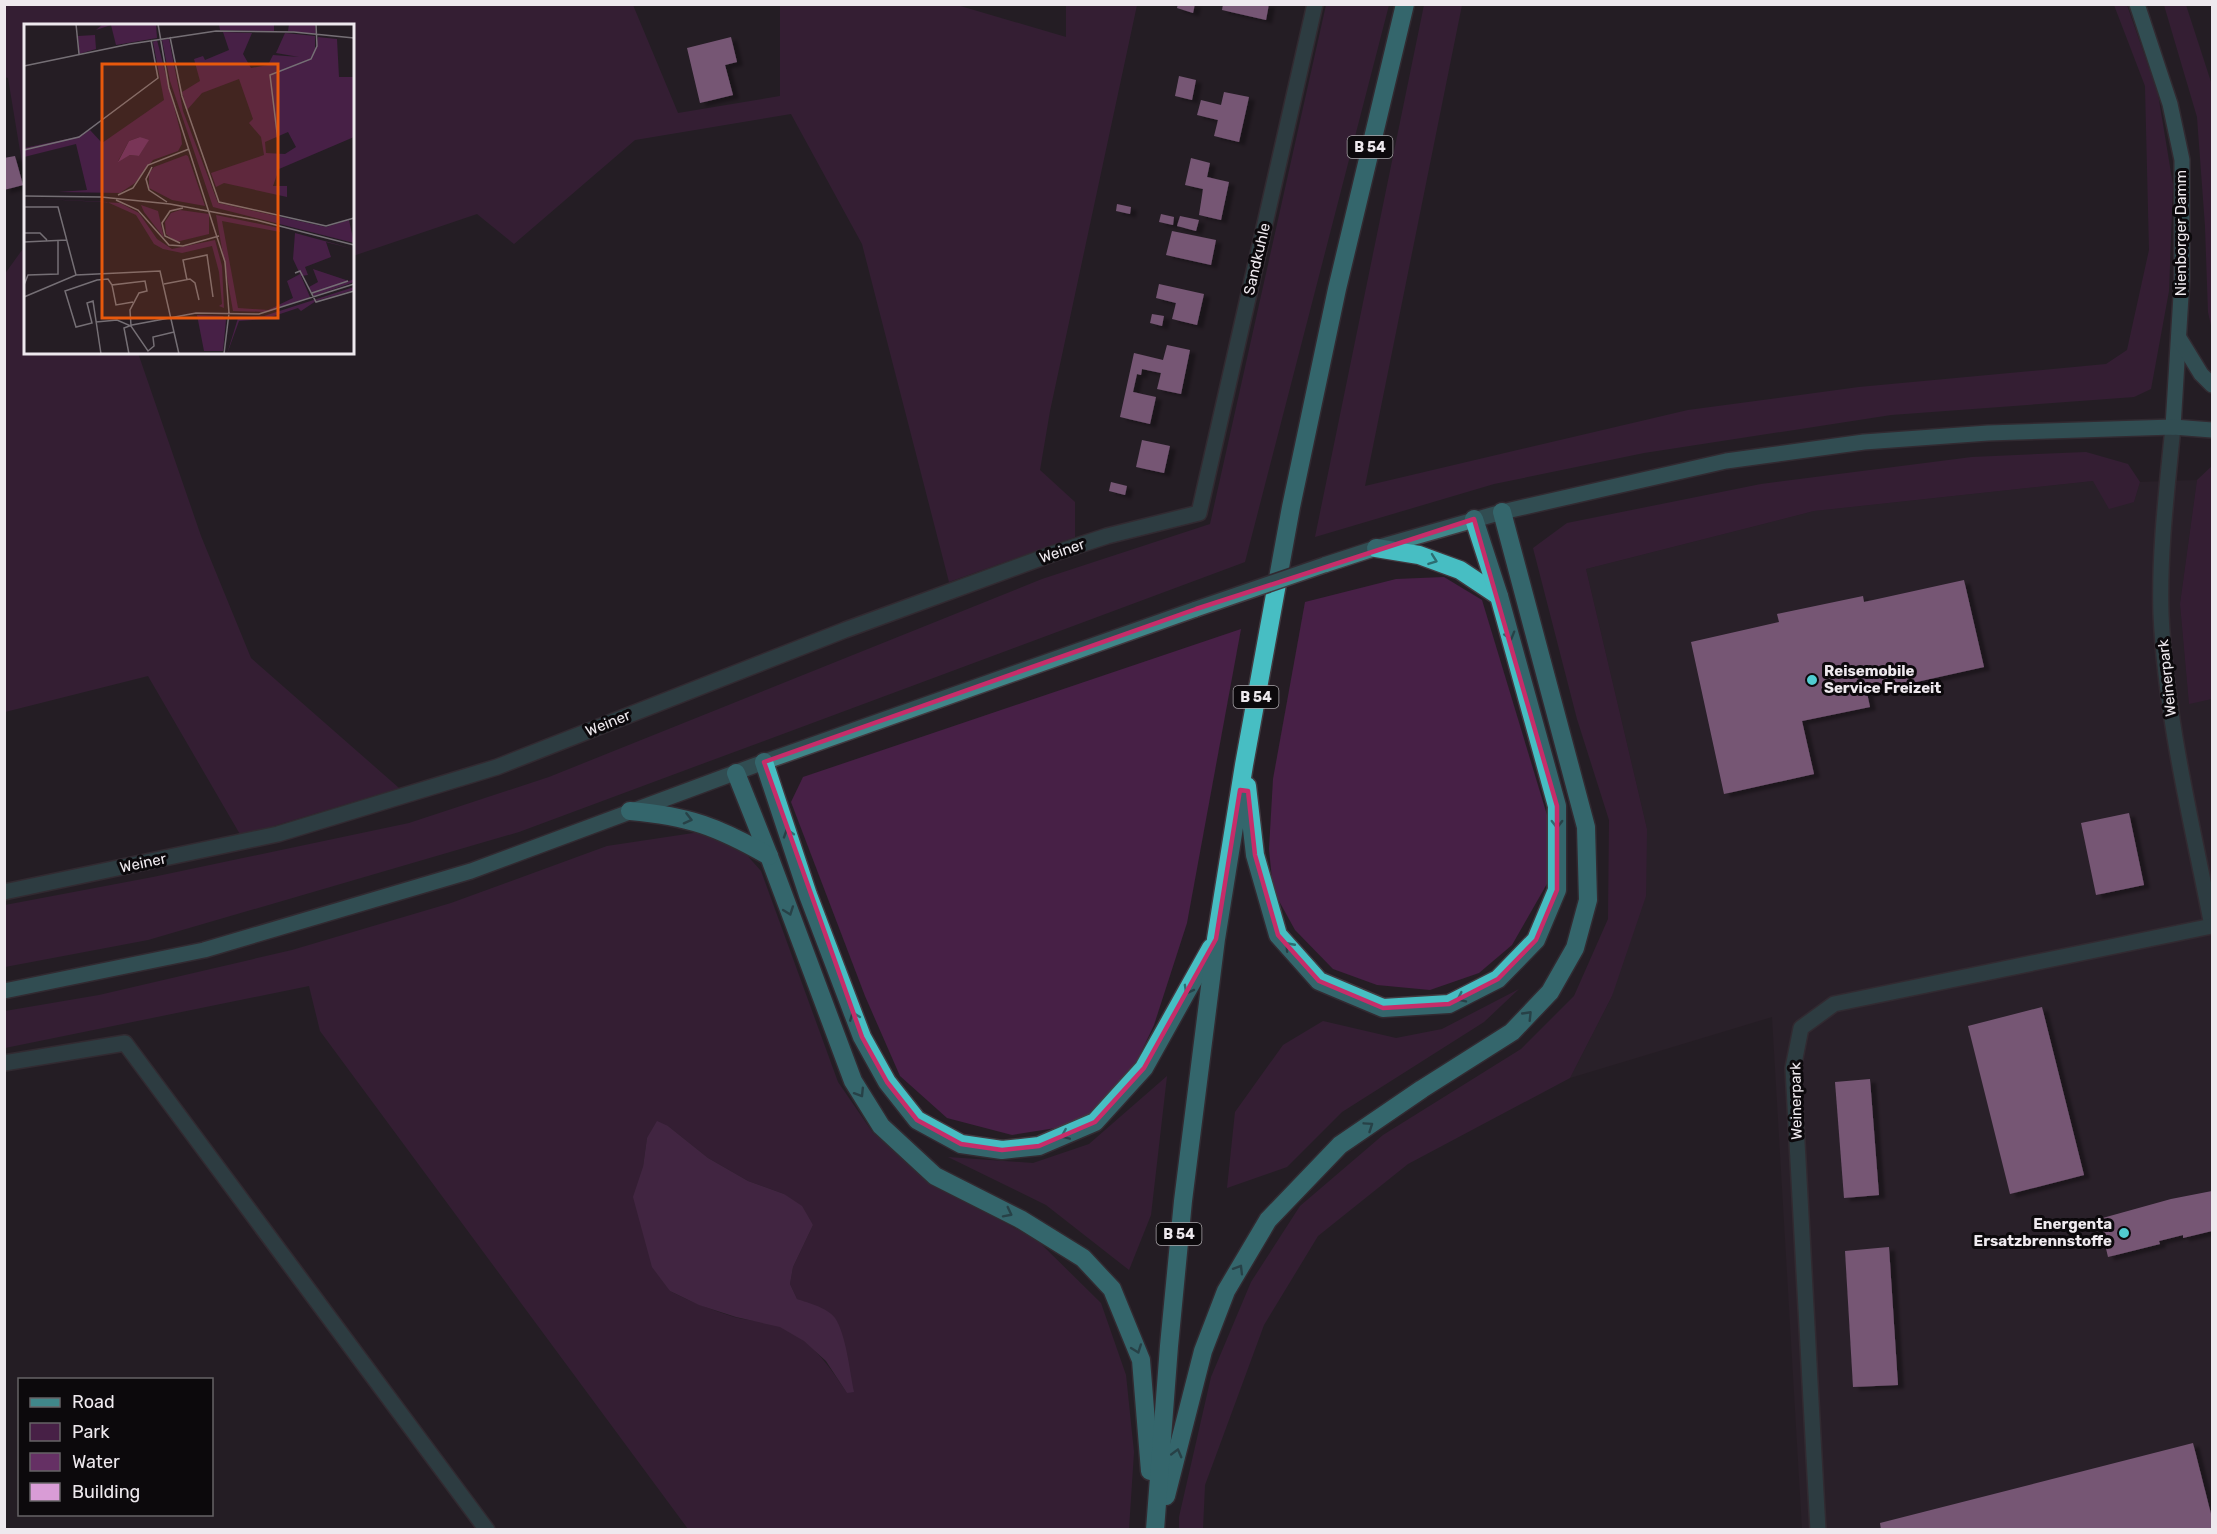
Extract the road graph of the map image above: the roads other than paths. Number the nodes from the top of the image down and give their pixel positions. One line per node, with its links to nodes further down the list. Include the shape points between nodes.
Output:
1 (1315, 4): 9 (street, Sandkuhle)
2 (1405, 4): 14 (highway, B 54, via 1337,289 1291,507)
3 (2137, 4): 4 (main road, Nienborger Damm, via 2170,104 2182,160)
4 (2179, 338): 5 (main road); 6 (main road, Nienborger Damm)
5 (2212, 385)
6 (2173, 427): 7 (main road); 8 (main road, via 1864,442 1726,461); 19 (street, Weinerpark, via 2161,613 2168,707)
7 (2212, 430)
8 (1502, 512): 10 (main road); 24 (highway, one-way to 8, via 1203,1351 1226,1291 1268,1220 1340,1145 1512,1032 1550,992 1575,948 1588,900 1586,827)
9 (1199, 513): 18 (street, Weiner, via 1107,536 1018,566 497,767 278,834)
10 (1474, 519): 11 (main road); 12 (highway)
11 (1376, 548): 12 (highway, one-way to 12, via 1419,555 1460,570); 13 (main road, bridge)
12 (1499, 596): 14 (highway, one-way to 14, via 1557,806 1557,890 1536,940 1498,979 1449,1004 1383,1008 1319,981 1278,935 1255,855)
13 (764, 762): 15 (main road); 20 (highway, one-way to 13, via 1144,1068 1095,1122 1040,1146 1002,1150 961,1144 917,1120 887,1082 862,1037 808,895)
14 (1244, 765): 20 (highway, B 54)
15 (736, 773): 16 (main road); 17 (highway)
16 (630, 811): 17 (highway, one-way to 17, via 669,814 698,822 735,836); 21 (main road, via 471,871 204,950)
17 (769, 856): 24 (highway, one-way to 24, via 853,1081 881,1126 935,1176 1020,1219 1083,1258 1112,1289 1141,1360)
18 (4, 892)
19 (2212, 926): 25 (street, Weinerpark, via 1834,1004 1801,1028 1793,1068)
20 (1216, 939): 24 (highway, B 54, via 1168,1346)
21 (4, 991)
22 (4, 1063): 23 (street, via 124,1043)
23 (487, 1530)
24 (1156, 1530)
25 (1818, 1530)

